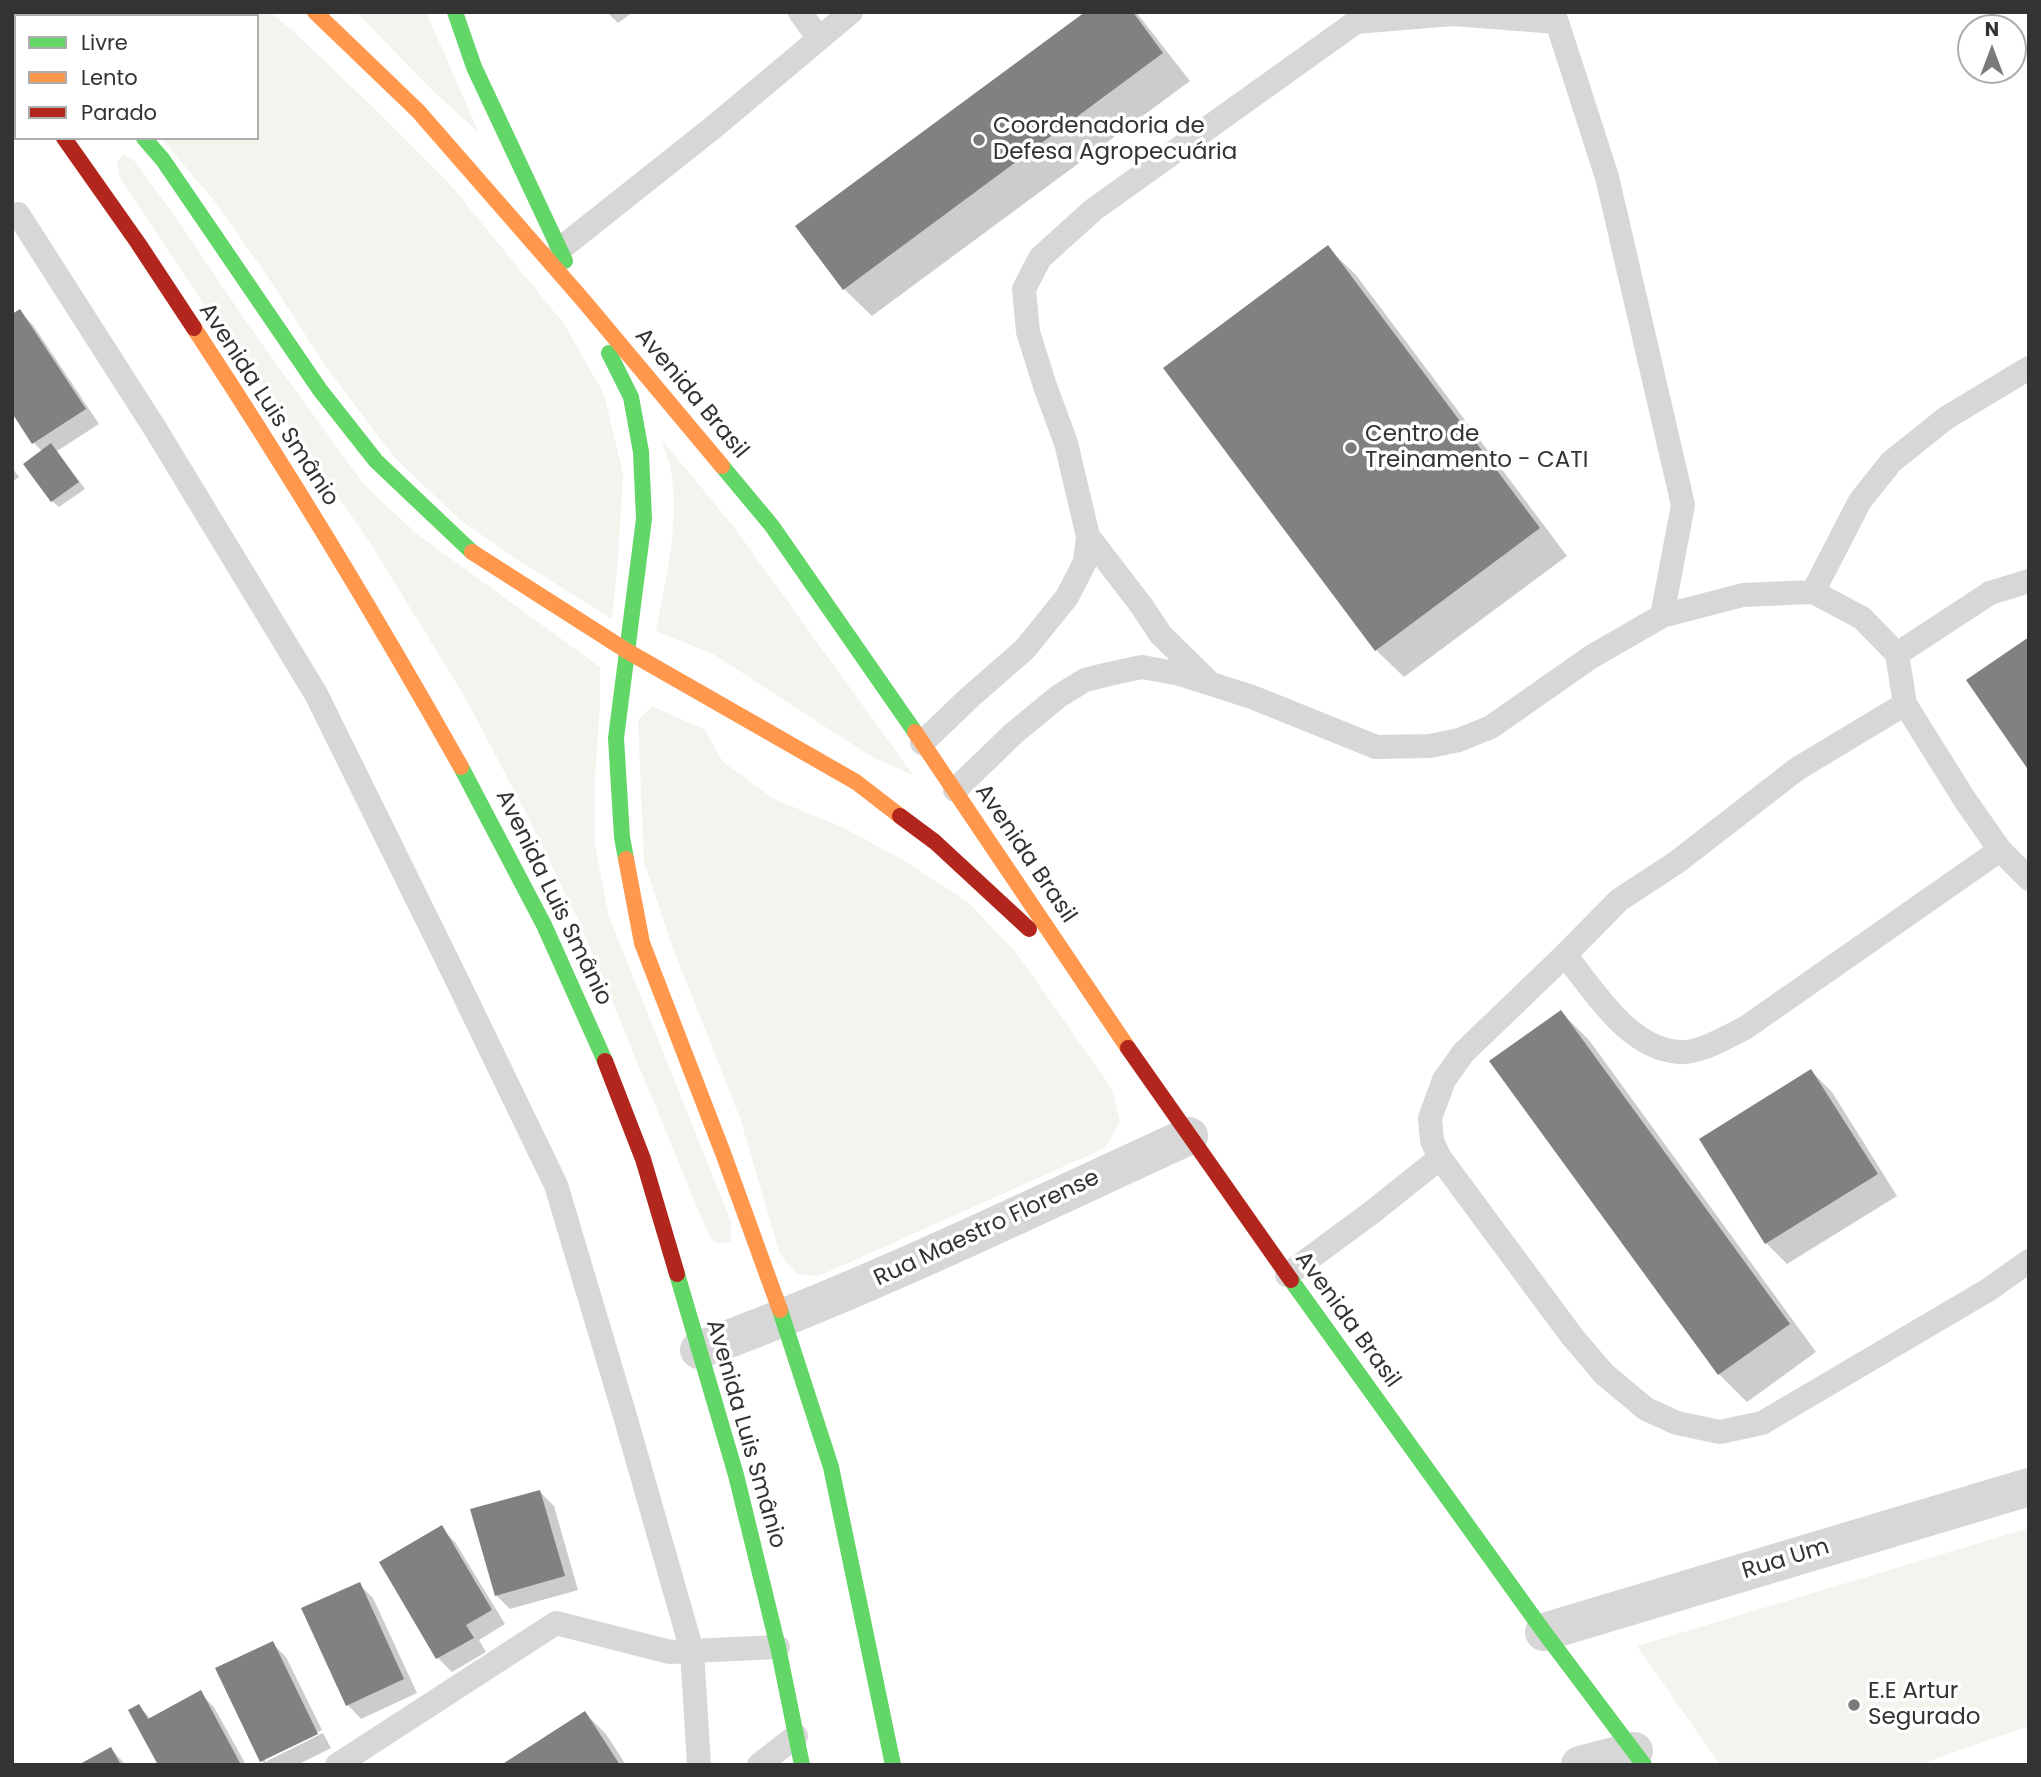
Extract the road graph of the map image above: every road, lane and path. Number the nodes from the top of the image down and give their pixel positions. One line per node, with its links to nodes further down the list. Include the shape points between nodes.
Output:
1 (35, 12): 2 (main road)
2 (80, 12)
3 (314, 12): 14 (main road, Avenida Brasil, via 418,111)
4 (455, 12): 13 (main road, via 474,67)
5 (800, 12): 9 (lane)
6 (851, 12): 9 (lane)
7 (1353, 17): 8 (lane); 16 (lane, via 1093,210 1040,258 1024,289 1028,332 1066,443)
8 (1563, 17): 19 (lane, via 1607,177 1683,505)
9 (819, 39): 13 (lane)
10 (65, 140): 35 (main road, Avenida Luis Smânio, via 240,398 384,632 472,786 597,1040 643,1159)
11 (146, 140): 20 (main road, via 320,390 376,461 467,549)
12 (12, 218): 39 (lane, via 18,214 149,418 316,694 556,1185)
13 (560, 249): 14 (main road)
14 (583, 300): 20 (main road, via 631,397 641,452 644,519); 24 (main road, Avenida Brasil, via 772,526)
15 (2029, 368): 18 (lane, via 1946,418 1891,462 1860,501)
16 (1088, 536): 22 (lane, via 1161,635); 24 (lane, via 1085,562 1051,620 1026,649)
17 (2029, 581): 21 (lane, via 1990,593)
18 (1813, 592): 19 (lane, via 1743,595); 21 (lane, via 1862,618)
19 (1661, 616): 22 (lane, via 1591,657 1491,727 1430,746 1376,747)
20 (627, 651): 29 (main road, via 856,782 935,842); 34 (main road, via 616,738 622,837 642,943)
21 (1897, 654): 23 (lane)
22 (1211, 684): 25 (lane, via 1142,667 1085,680 1014,733)
23 (1905, 704): 26 (lane); 28 (lane, via 1797,769 1677,862 1619,900)
24 (922, 743): 25 (main road, Avenida Brasil)
25 (955, 790): 29 (main road, Avenida Brasil)
26 (2000, 850): 27 (lane); 28 (lane, via 1745,1028 1680,1053 1654,1046 1624,1028)
27 (2029, 879)
28 (1565, 955): 31 (lane, via 1463,1053 1444,1080 1430,1118 1432,1141)
29 (1079, 976): 30 (main road, Avenida Brasil)
30 (1189, 1136): 33 (main road, Avenida Brasil); 34 (street, Rua Maestro Florense)
31 (1440, 1158): 32 (lane, via 1604,1374 1646,1409 1677,1423 1720,1432 1762,1423); 33 (lane)
32 (2029, 1261)
33 (1286, 1275): 37 (main road, Avenida Brasil)
34 (783, 1319): 35 (street, Rua Maestro Florense); 46 (main road, via 831,1467)
35 (699, 1350): 38 (main road, Avenida Luis Smânio, via 736,1475)
36 (2029, 1488): 37 (street, Rua Um)
37 (1544, 1632): 41 (main road, Avenida Brasil)
38 (778, 1647): 39 (lane); 40 (main road, Avenida Luis Smânio)
39 (691, 1651): 42 (lane, via 670,1652 556,1623); 43 (lane)
40 (796, 1735): 44 (lane); 45 (main road, Avenida Luis Smânio)
41 (1639, 1758): 47 (street)
42 (337, 1765)
43 (699, 1765)
44 (760, 1765)
45 (802, 1765)
46 (893, 1765)
47 (1580, 1765)

